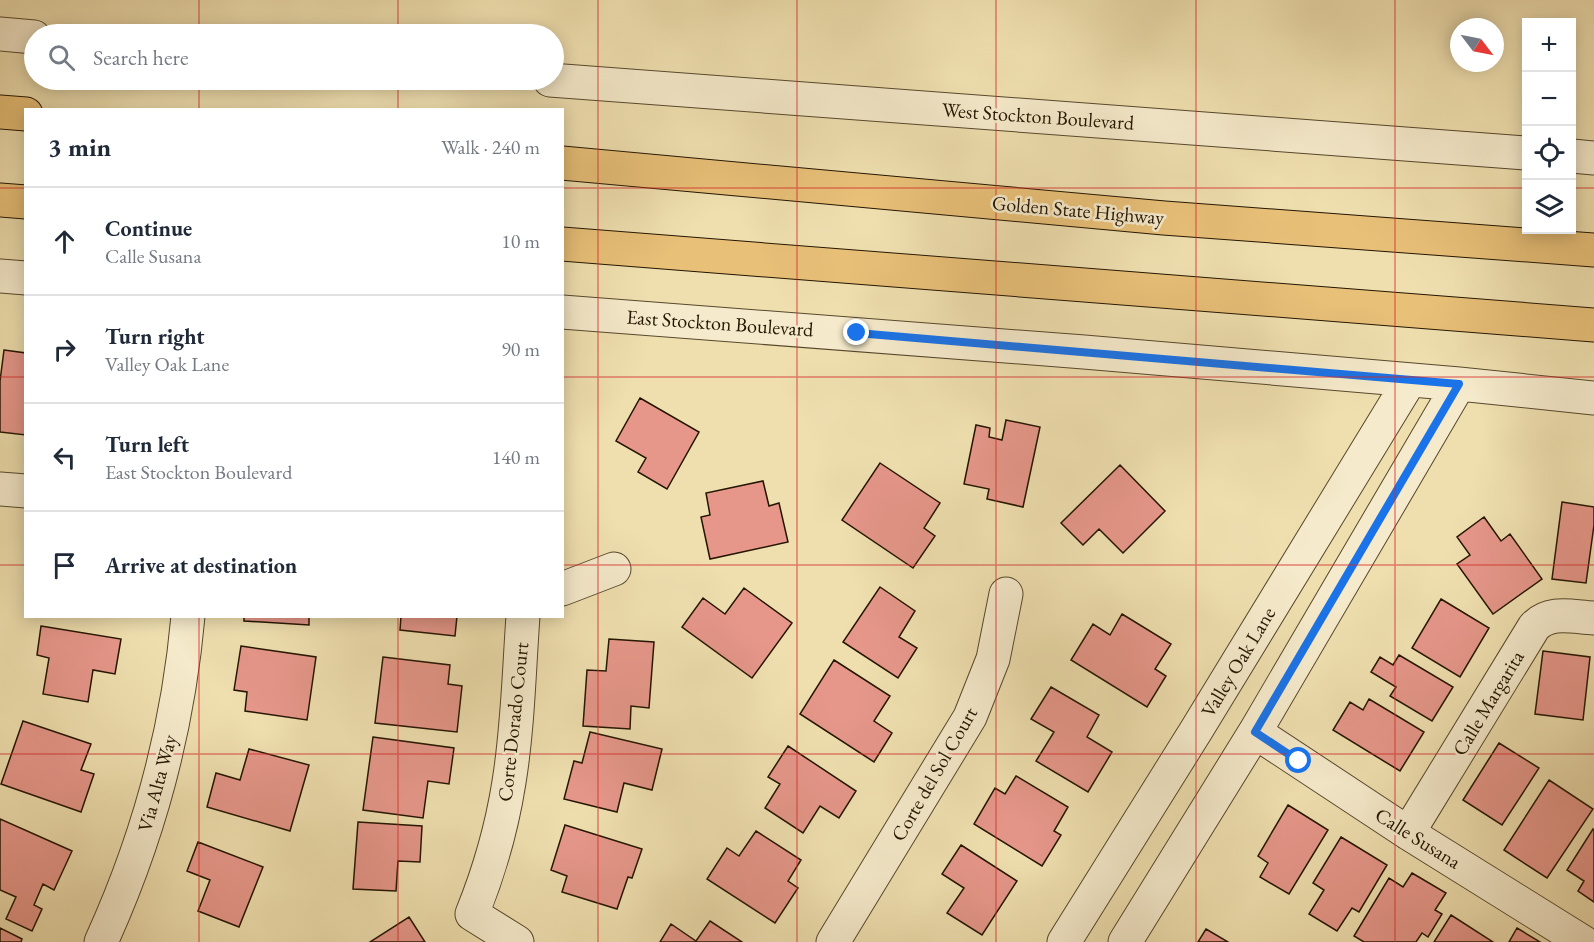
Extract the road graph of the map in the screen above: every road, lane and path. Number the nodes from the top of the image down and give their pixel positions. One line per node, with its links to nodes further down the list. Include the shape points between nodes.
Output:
1 (0, 34): 2 (street)
2 (24, 36)
3 (564, 81): 6 (street, West Stockton Boulevard)
4 (0, 112): 5 (highway)
5 (24, 114)
6 (1522, 153)
7 (1576, 156): 8 (street)
8 (1594, 158)
9 (564, 163): 13 (highway, Golden State Highway, via 1164,218)
10 (0, 200): 11 (highway)
11 (24, 202)
12 (564, 244): 17 (highway)
13 (1594, 250)
14 (0, 276): 15 (street)
15 (24, 278)
16 (564, 312): 18 (street, East Stockton Boulevard)
17 (1594, 325)
18 (1410, 380): 19 (street, East Stockton Boulevard); 34 (street, Valley Oak Lane)
19 (1459, 384): 20 (street, East Stockton Boulevard); 29 (street)
20 (1594, 398)
21 (0, 489): 22 (street)
22 (24, 490)
23 (614, 569): 24 (street)
24 (564, 588)
25 (1006, 594): 33 (street, Corte del Sol Court, via 993,658 970,717)
26 (188, 618): 31 (street, Via Alta Way, via 175,716 158,785 138,852)
27 (523, 618): 32 (street, Corte Dorado Court, via 510,780 488,871 472,914)
28 (1594, 618): 30 (street, Calle Margarita, via 1553,615 1541,619 1534,627)
29 (1255, 732): 30 (street, Calle Susana); 35 (street)
30 (1408, 833): 36 (street, Calle Susana)
31 (101, 942)
32 (517, 942)
33 (833, 942)
34 (1064, 942)
35 (1125, 942)
36 (1583, 942)

